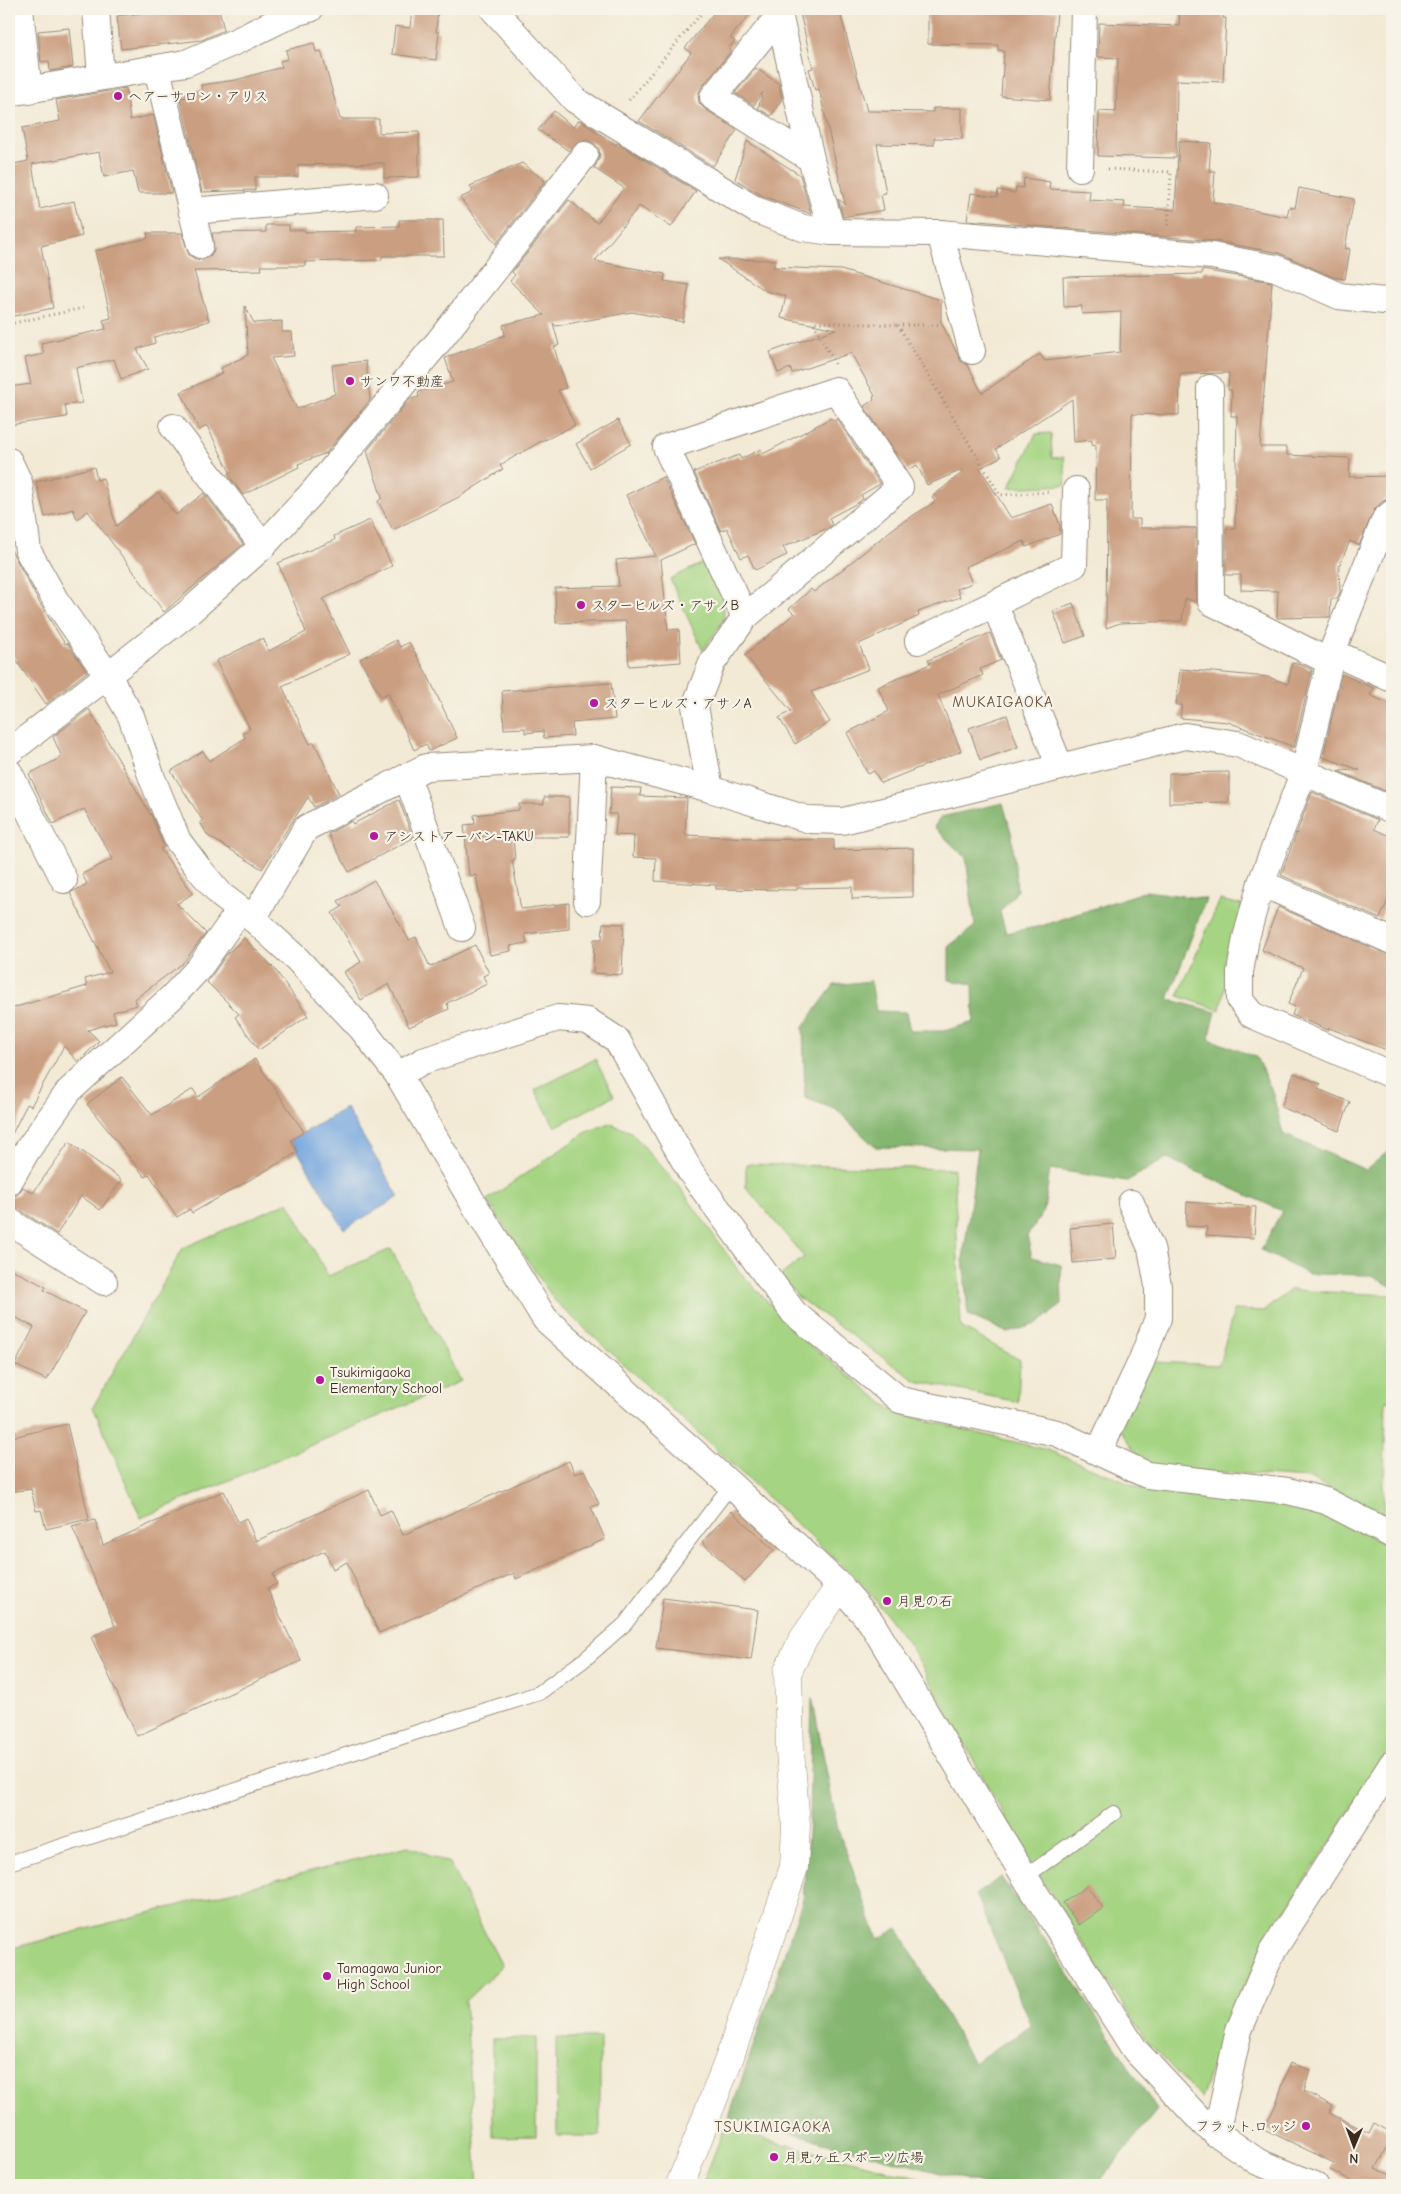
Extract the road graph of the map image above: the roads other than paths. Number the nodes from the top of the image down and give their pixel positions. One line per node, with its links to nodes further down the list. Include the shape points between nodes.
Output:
1 (20, 9): 9 (street)
2 (96, 9): 8 (street)
3 (310, 9): 7 (street, via 294,13 186,63)
4 (493, 9): 15 (street, via 575,100 756,210 802,228)
5 (1084, 9): 12 (street)
6 (778, 13): 11 (street); 11 (street, via 713,97)
7 (157, 69): 8 (street); 14 (street)
8 (102, 77): 9 (street)
9 (19, 92)
10 (585, 155): 26 (street, via 439,341 313,492)
11 (811, 159): 15 (street)
12 (1080, 168)
13 (375, 195): 14 (street)
14 (192, 211): 17 (street)
15 (832, 232): 16 (street)
16 (940, 233): 18 (street, via 1212,256 1276,268 1339,296); 19 (street)
17 (200, 244)
18 (1392, 299)
19 (972, 351)
20 (1210, 388): 30 (street, via 1211,602)
21 (173, 427): 26 (street)
22 (9, 461): 24 (street, via 19,482)
23 (1076, 490): 27 (street, via 1074,565)
24 (15, 511): 31 (street, via 28,551 56,601)
25 (1392, 513): 30 (street, via 1385,519)
26 (263, 546): 31 (street, via 189,612)
27 (995, 605): 29 (street); 35 (street)
28 (745, 617): 28 (street, via 900,487 836,390 666,447); 39 (street, via 712,663 695,706)
29 (918, 641)
30 (1331, 657): 32 (street); 37 (street)
31 (108, 676): 33 (street); 44 (street, via 131,716 178,841 222,896)
32 (1392, 679)
33 (9, 752)
34 (594, 758): 38 (street, via 426,767); 39 (street); 43 (street)
35 (1060, 767): 37 (street, via 1185,736 1238,744); 39 (street, via 843,821 810,820)
36 (9, 772): 41 (street)
37 (1304, 772): 40 (street); 42 (street)
38 (407, 777): 44 (street, via 306,828); 45 (street)
39 (710, 789)
40 (1392, 810)
41 (64, 880)
42 (1261, 883): 46 (street); 48 (street, via 1246,938 1240,972 1240,1000 1252,1015)
43 (587, 901)
44 (247, 915): 47 (street, via 297,959 362,1029); 49 (street, via 180,989 69,1090)
45 (462, 928)
46 (1392, 942)
47 (398, 1075): 53 (street, via 424,1061 558,1018 588,1021 617,1040 690,1171 794,1314 900,1400 1057,1433); 54 (street, via 545,1319)
48 (1392, 1075)
49 (9, 1182)
50 (1131, 1203): 53 (street, via 1151,1248 1158,1286 1158,1318)
51 (9, 1221): 52 (street)
52 (104, 1282)
53 (1099, 1451): 55 (street, via 1147,1475 1288,1492 1326,1501)
54 (731, 1485): 56 (street); 59 (lane, via 625,1624 539,1693)
55 (1392, 1535)
56 (840, 1586): 60 (street, via 871,1622); 62 (street, via 802,1641 788,1671 796,1825 794,1867 725,2068)
57 (1392, 1764): 61 (street, via 1272,1952 1239,2030)
58 (1114, 1813): 60 (lane)
59 (9, 1863)
60 (1026, 1877): 61 (street, via 1135,2050)
61 (1216, 2134): 63 (street, via 1258,2162)
62 (680, 2185)
63 (1315, 2185)

